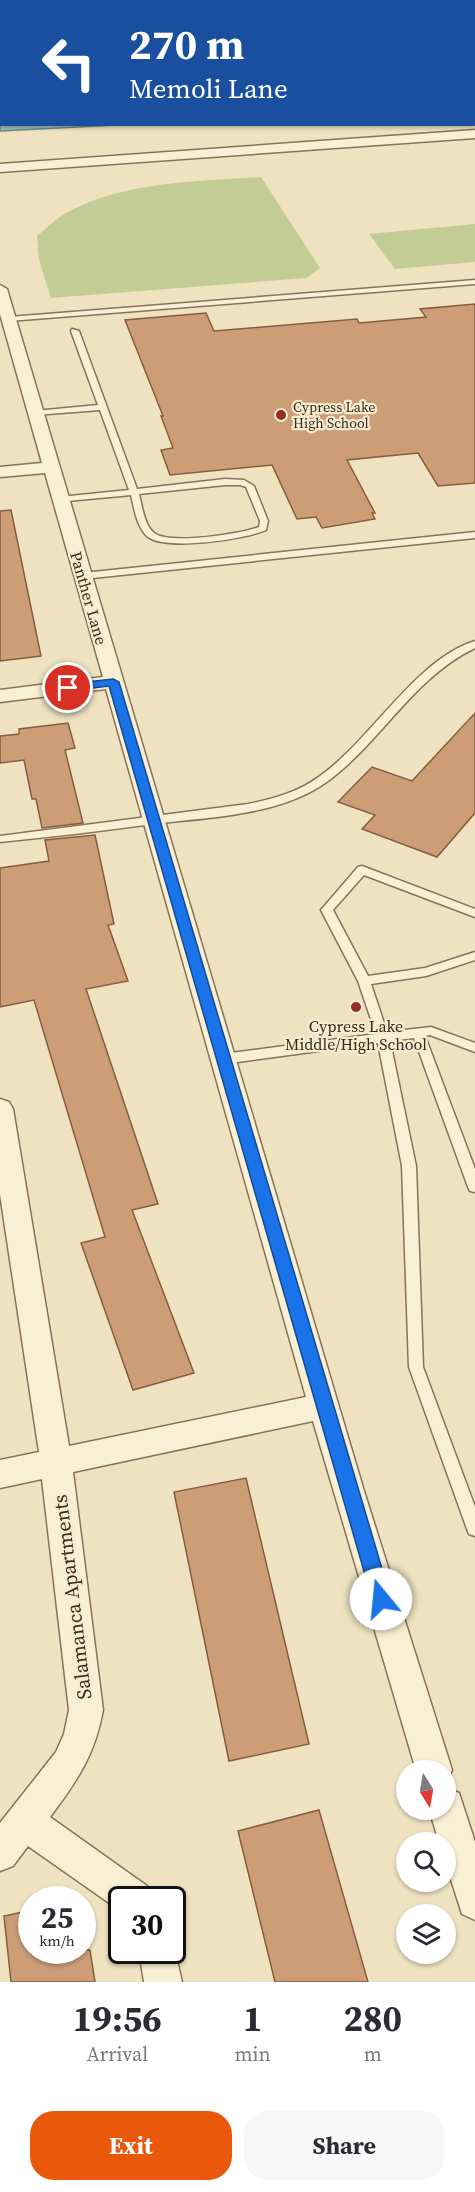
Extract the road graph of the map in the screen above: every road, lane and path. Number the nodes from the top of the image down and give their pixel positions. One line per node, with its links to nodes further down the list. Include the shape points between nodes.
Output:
1 (475, 134): 2 (street, via 338,139)
2 (0, 168)
3 (475, 282): 5 (lane)
4 (0, 289): 5 (street, Panther Lane)
5 (4, 319): 8 (street, Panther Lane)
6 (75, 331): 7 (lane)
7 (103, 407): 8 (lane); 11 (lane)
8 (35, 413): 9 (street, Panther Lane)
9 (51, 467): 10 (street); 12 (street, Panther Lane)
10 (0, 472)
11 (134, 492): 11 (lane, via 149,534 157,540 252,533 262,528 264,521 250,486 241,482); 12 (lane)
12 (60, 500): 14 (street, Panther Lane)
13 (475, 535): 14 (lane)
14 (82, 576): 16 (street, Panther Lane)
15 (475, 645): 18 (lane, via 441,665 339,767 304,791 252,806)
16 (113, 682): 17 (street); 18 (street, Panther Lane)
17 (0, 696)
18 (154, 820): 19 (lane); 26 (street, Panther Lane)
19 (0, 839)
20 (475, 913): 22 (lane, via 362,870 327,910)
21 (475, 956): 22 (lane, via 426,972)
22 (364, 981): 24 (lane)
23 (418, 1033): 24 (lane); 25 (lane, via 431,1031); 28 (lane)
24 (383, 1038): 26 (lane); 32 (lane, via 409,1166 416,1367)
25 (475, 1048)
26 (224, 1059): 29 (street, Panther Lane)
27 (0, 1109): 30 (street, Salamanca Apartments)
28 (475, 1188)
29 (324, 1406): 30 (street); 33 (street, Panther Lane)
30 (56, 1463): 31 (street); 35 (street, Salamanca Apartments, via 86,1710 81,1737 68,1764)
31 (0, 1474)
32 (475, 1529)
33 (432, 1760)
34 (450, 1820): 38 (street)
35 (24, 1821): 36 (street, Salamanca Apartments); 37 (street)
36 (0, 1853)
37 (116, 1886)
38 (475, 1901)
39 (160, 1964): 40 (street)
40 (163, 1982)

